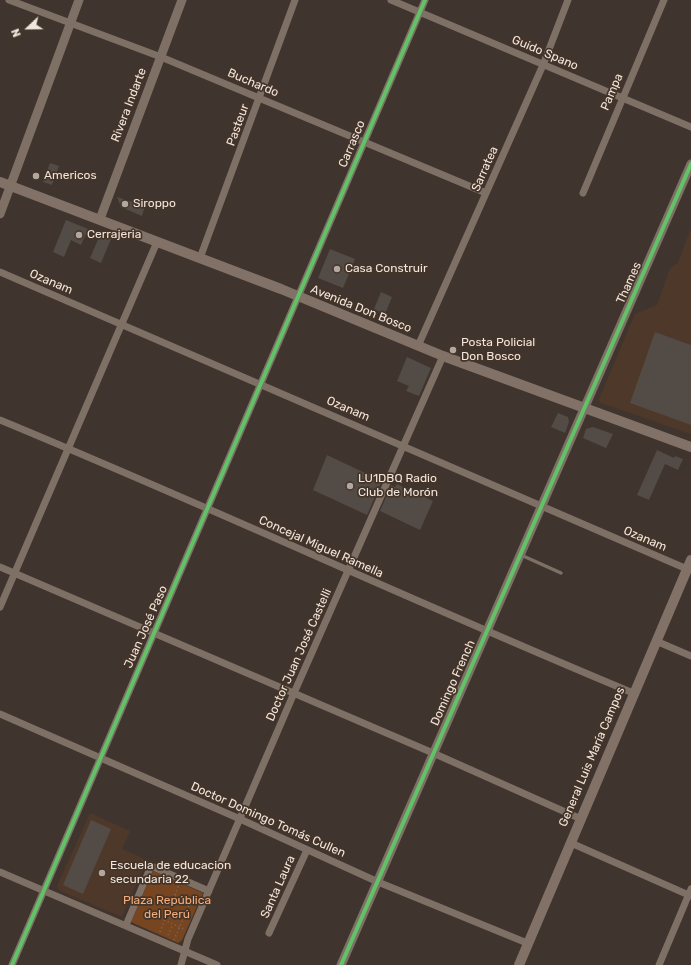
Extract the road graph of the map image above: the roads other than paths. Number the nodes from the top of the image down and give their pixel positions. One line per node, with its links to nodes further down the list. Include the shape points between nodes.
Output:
1 (8, 0): 10 (street, Buchardo)
2 (79, 0): 10 (street)
3 (182, 0): 11 (street, Rivera Indarte)
4 (295, 0): 13 (street, Pasteur)
5 (391, 0): 9 (street, Guido Spano)
6 (425, 0): 9 (street, Carrasco)
7 (568, 0): 12 (street, Sarratea)
8 (664, 0): 14 (street, Pampa)
9 (420, 12): 12 (street, Guido Spano); 16 (street, Carrasco)
10 (70, 24): 11 (street, Buchardo); 20 (street)
11 (161, 57): 13 (street, Buchardo); 24 (street, Rivera Indarte)
12 (543, 65): 14 (street, Guido Spano); 21 (street, Sarratea)
13 (260, 98): 16 (street, Buchardo); 26 (street, Pasteur)
14 (621, 98): 15 (street, Guido Spano); 22 (street, Pampa)
15 (691, 127)
16 (364, 143): 21 (street, Buchardo); 28 (street, Carrasco)
17 (691, 164): 18 (street, Thames)
18 (688, 181): 33 (street, Thames)
19 (0, 182): 20 (main road, Avenida Don Bosco)
20 (11, 186): 23 (street); 24 (main road, Avenida Don Bosco)
21 (486, 193): 30 (street, Sarratea)
22 (583, 193)
23 (0, 214)
24 (100, 219): 25 (main road, Avenida Don Bosco)
25 (157, 242): 26 (main road, Avenida Don Bosco); 29 (street)
26 (200, 258): 28 (main road, Avenida Don Bosco)
27 (0, 272): 29 (street, Ozanam)
28 (299, 297): 30 (main road, Avenida Don Bosco); 32 (street, Juan José Paso)
29 (122, 324): 32 (street, Ozanam); 36 (street)
30 (418, 346): 31 (main road, Avenida Don Bosco)
31 (443, 356): 33 (main road, Avenida Don Bosco); 35 (street, Doctor Juan José Castelli)
32 (261, 383): 35 (street, Ozanam); 39 (street, Juan José Paso)
33 (584, 409): 37 (main road, Avenida Don Bosco); 38 (street, Domingo French)
34 (0, 420): 36 (street, Concejal Miguel Ramella)
35 (403, 445): 38 (street, Ozanam); 43 (street, Doctor Juan José Castelli)
36 (68, 448): 39 (street, Concejal Miguel Ramella); 45 (street)
37 (691, 448)
38 (541, 507): 40 (street, Domingo French); 41 (street, Ozanam)
39 (208, 509): 43 (street, Concejal Miguel Ramella); 48 (street, Juan José Paso)
40 (520, 555): 44 (lane); 47 (street, Domingo French)
41 (689, 565): 49 (main road, General Luis María Campos)
42 (0, 567): 45 (street)
43 (350, 571): 47 (street, Concejal Miguel Ramella); 51 (street, Doctor Juan José Castelli)
44 (561, 572)
45 (14, 573): 46 (street); 48 (street)
46 (0, 607)
47 (487, 632): 52 (street, Concejal Miguel Ramella); 54 (street, Domingo French)
48 (154, 633): 51 (street); 55 (street, Juan José Paso)
49 (656, 641): 50 (street); 52 (main road, General Luis María Campos)
50 (691, 656)
51 (294, 693): 54 (street); 56 (street, Doctor Juan José Castelli)
52 (633, 693): 57 (main road, General Luis María Campos)
53 (0, 714): 55 (street, Doctor Domingo Tomás Cullen)
54 (433, 753): 57 (street); 61 (street, Domingo French)
55 (100, 757): 56 (street, Doctor Domingo Tomás Cullen); 62 (street, Juan José Paso)
56 (240, 819): 59 (street, Doctor Domingo Tomás Cullen); 63 (street, Doctor Juan José Castelli)
57 (581, 819): 58 (main road, General Luis María Campos)
58 (571, 843): 64 (street); 67 (main road, General Luis María Campos)
59 (307, 850): 61 (street, Doctor Domingo Tomás Cullen); 66 (street, Santa Laura)
60 (0, 872): 62 (street)
61 (378, 882): 67 (street, Doctor Domingo Tomás Cullen); 72 (street, Domingo French)
62 (43, 890): 65 (street); 69 (street, Juan José Paso)
63 (210, 891): 65 (street, via 151,866); 68 (street, Doctor Juan José Castelli, via 191,932)
64 (690, 893): 74 (street)
65 (126, 925): 68 (street)
66 (270, 933)
67 (527, 943): 73 (main road, General Luis María Campos)
68 (185, 952): 70 (street, Doctor Juan José Castelli); 71 (street)
69 (12, 965)
70 (181, 965)
71 (217, 965)
72 (341, 965)
73 (519, 965)
74 (659, 965)

